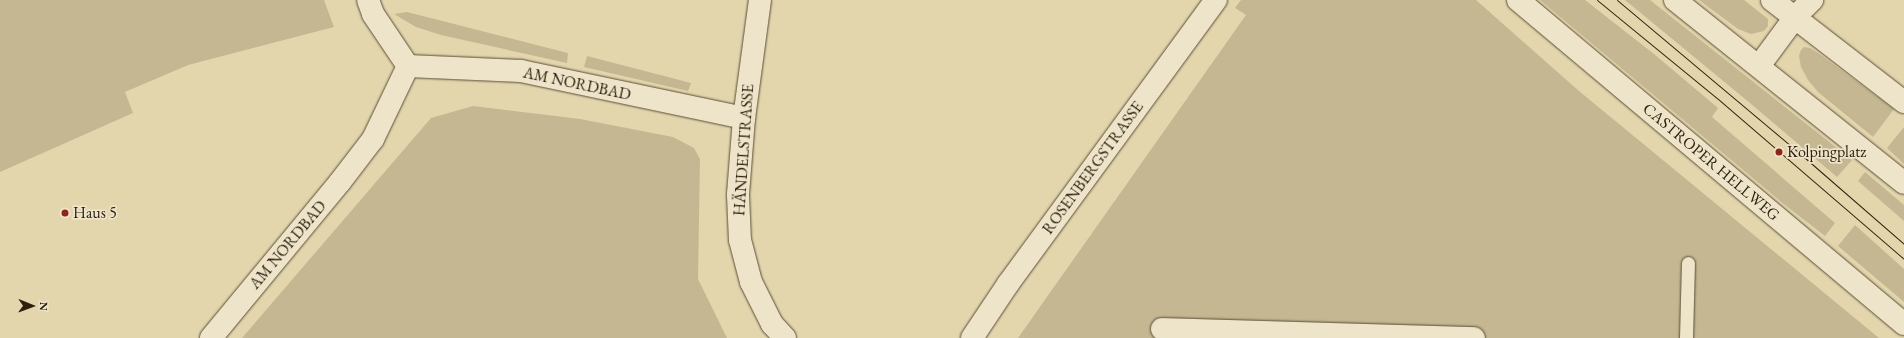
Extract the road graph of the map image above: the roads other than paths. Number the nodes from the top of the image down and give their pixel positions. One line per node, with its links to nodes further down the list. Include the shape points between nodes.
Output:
1 (368, 0): 9 (street, via 373,14)
2 (760, 0): 12 (street, HÄNDELSTRASSE)
3 (1216, 0): 20 (street, ROSENBERGSTRASSE, via 1008,284)
4 (1518, 0): 15 (street, CASTROPER HELLWEG)
5 (1675, 0): 10 (street)
6 (1772, 0): 8 (street)
7 (1812, 0): 8 (street)
8 (1796, 16): 10 (street); 11 (street)
9 (408, 66): 12 (street, AM NORDBAD, via 521,71); 18 (street, AM NORDBAD, via 373,139)
10 (1759, 66): 13 (street)
11 (1904, 102)
12 (744, 118): 19 (street, HÄNDELSTRASSE, via 738,195 740,240 752,282 772,324)
13 (1904, 183)
14 (1688, 263): 22 (lane)
15 (1904, 324)
16 (1162, 329): 17 (street)
17 (1389, 337): 21 (street)
18 (211, 338)
19 (785, 338)
20 (972, 338)
21 (1474, 338)
22 (1686, 338)

